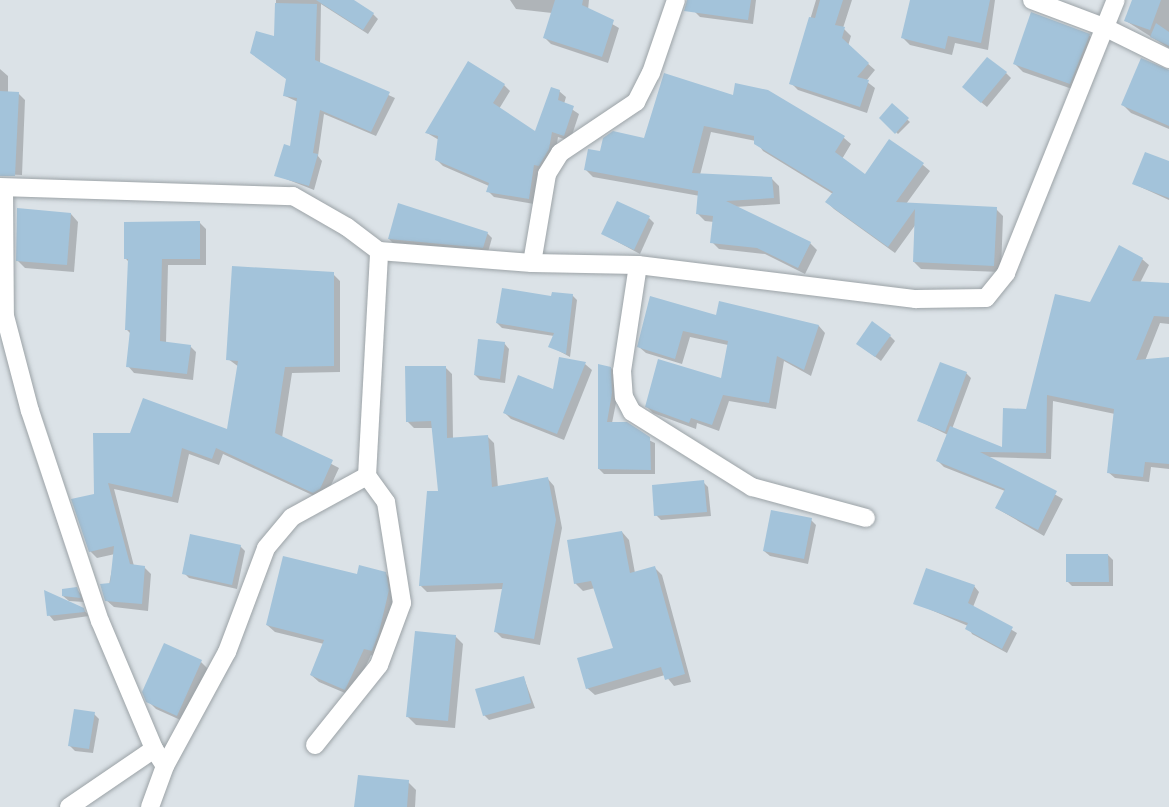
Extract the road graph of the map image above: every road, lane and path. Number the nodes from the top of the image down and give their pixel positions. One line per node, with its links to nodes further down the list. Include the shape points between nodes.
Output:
1 (676, 0): 8 (street, via 651,73 636,102 560,153 546,174)
2 (1032, 0): 4 (street)
3 (1116, 0): 4 (street)
4 (1106, 28): 5 (street); 9 (street, via 1006,273 986,298 916,299)
5 (1169, 59)
6 (2, 188): 7 (street, via 293,196); 13 (street, via 5,316 30,411 100,621)
7 (379, 251): 8 (street); 10 (street)
8 (532, 263): 9 (street)
9 (638, 265): 11 (street, via 622,371 624,397 632,412 752,487)
10 (367, 476): 12 (street, via 386,502 402,603 379,665); 14 (street, via 292,518 266,548 227,652)
11 (866, 518)
12 (315, 745)
13 (154, 749): 14 (street); 15 (street)
14 (165, 766): 16 (street)
15 (69, 807)
16 (150, 807)

